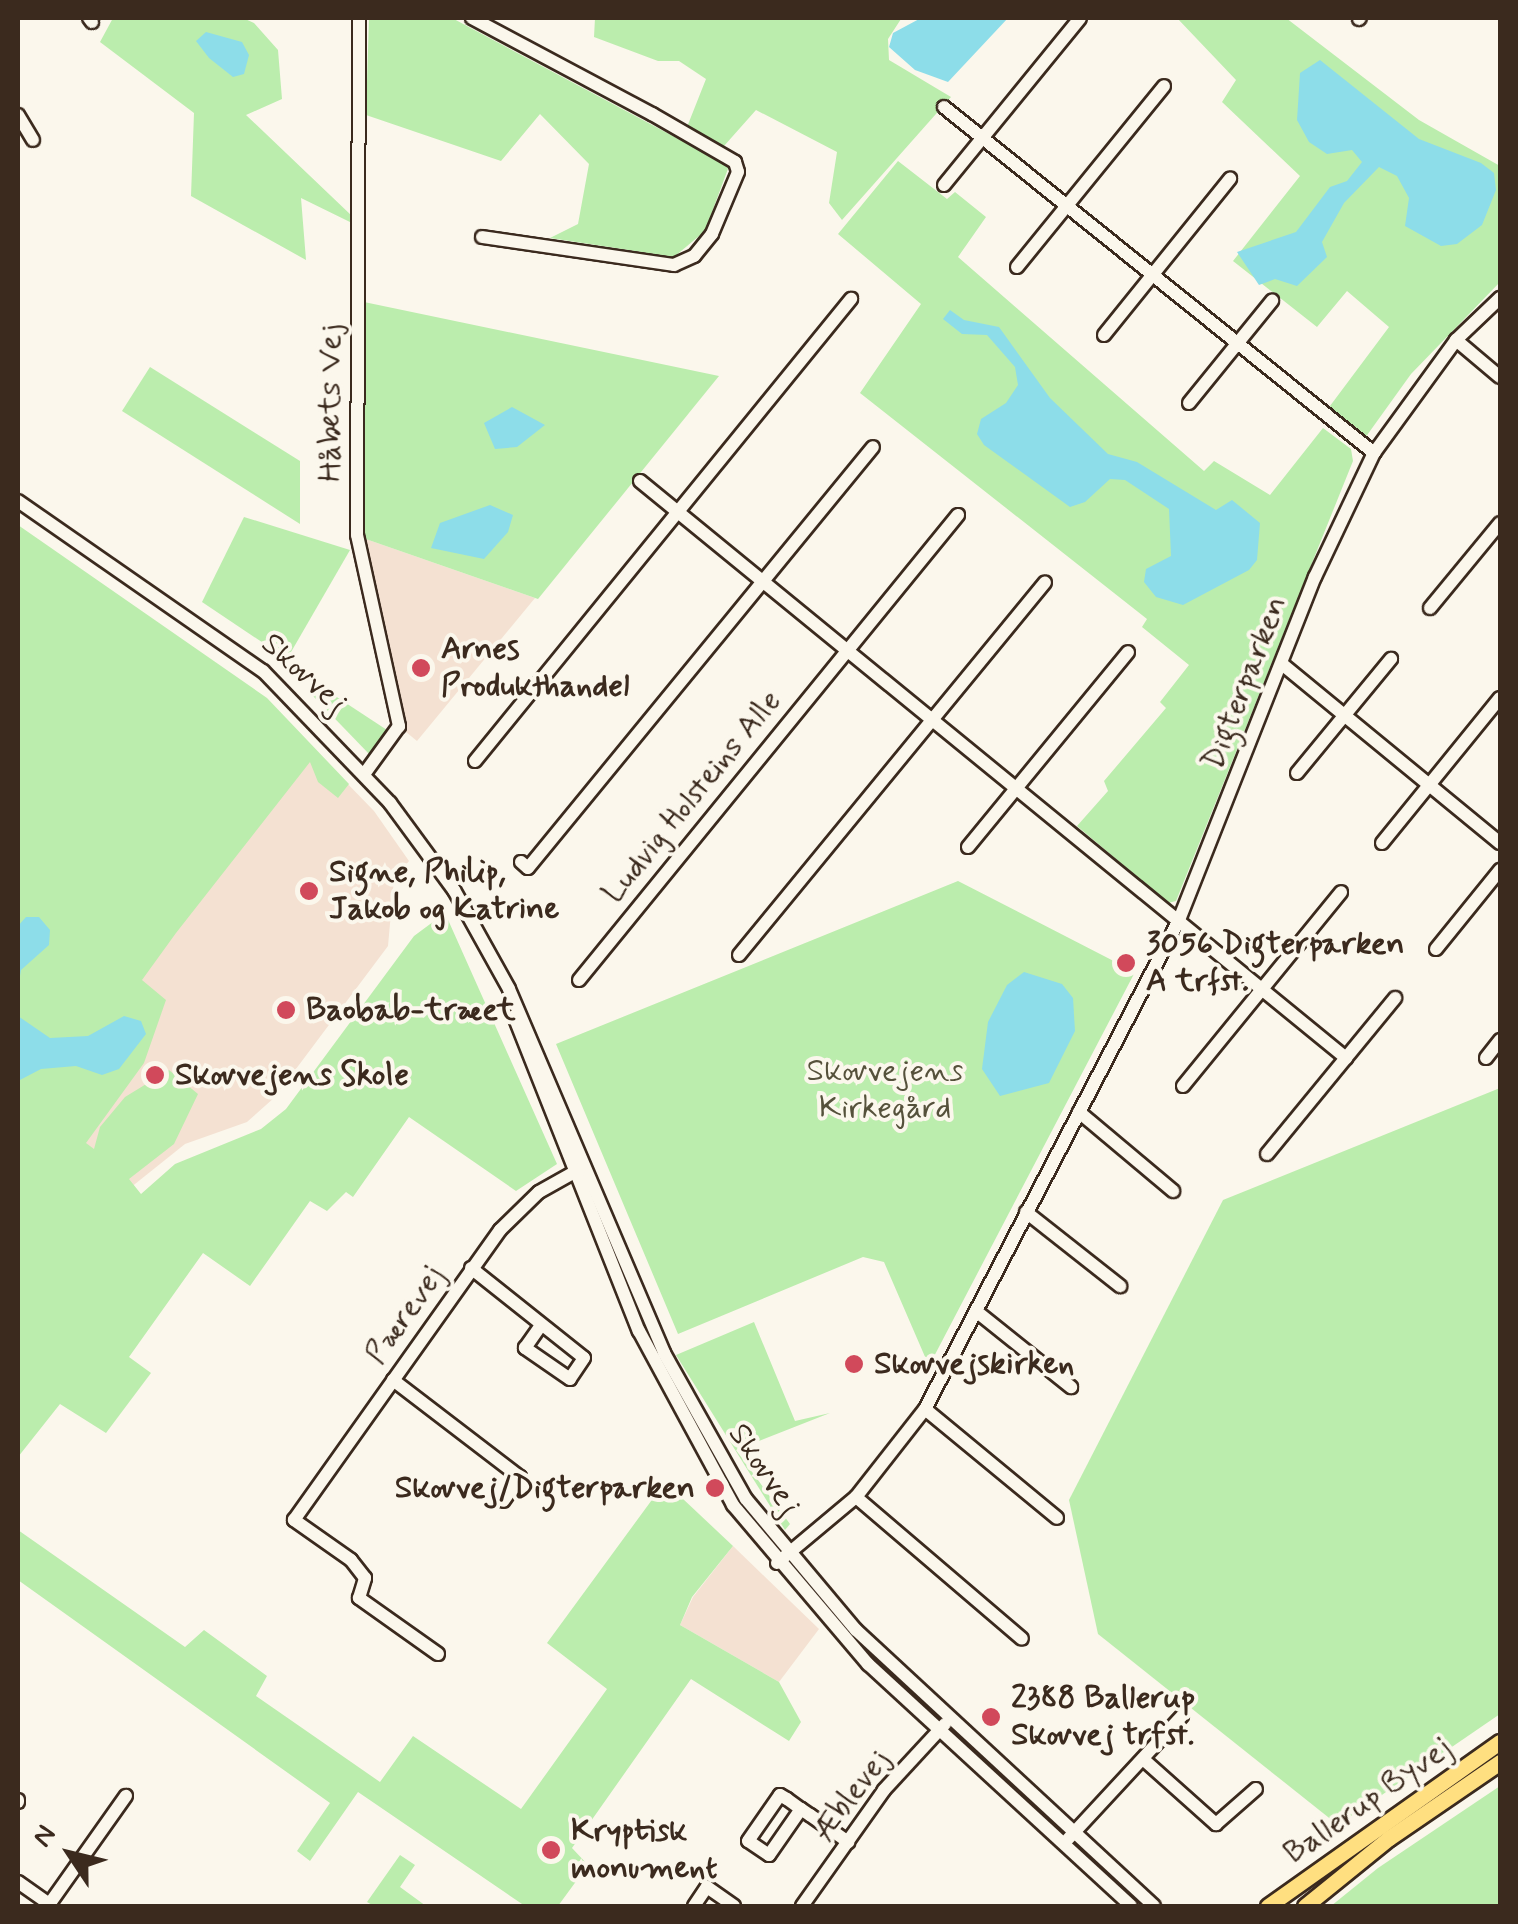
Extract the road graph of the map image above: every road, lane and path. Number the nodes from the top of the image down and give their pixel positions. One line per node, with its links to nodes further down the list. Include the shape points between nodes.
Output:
1 (360, 18): 41 (street, Håbets Vej, via 358,535 399,726)
2 (472, 18): 12 (street, via 735,162 738,172 712,234 694,256 674,265)
3 (1080, 18): 7 (street)
4 (1164, 86): 11 (street)
5 (944, 107): 7 (street)
6 (18, 116): 8 (street)
7 (982, 138): 10 (street); 11 (street)
8 (33, 140)
9 (1230, 179): 14 (street)
10 (944, 185)
11 (1067, 206): 13 (street); 14 (street)
12 (482, 236)
13 (1018, 267)
14 (1153, 275): 18 (street); 20 (street)
15 (1500, 298): 19 (street, Digterparken)
16 (852, 299): 27 (street)
17 (1272, 301): 20 (street)
18 (1104, 335)
19 (1456, 340): 21 (street); 24 (street, Digterparken)
20 (1238, 343): 22 (street); 24 (street)
21 (1500, 376)
22 (1189, 403)
23 (873, 447): 30 (street)
24 (1374, 453): 36 (street, Digterparken)
25 (640, 481): 27 (street)
26 (18, 500): 41 (street, Skovvej, via 264,671)
27 (678, 512): 30 (street); 40 (street)
28 (958, 514): 33 (street, Ludvig Holsteins Alle)
29 (1500, 523): 32 (street)
30 (763, 581): 33 (street); 48 (street, via 528,868)
31 (1045, 583): 39 (street)
32 (1430, 608)
33 (848, 650): 39 (street); 54 (street, Ludvig Holsteins Alle)
34 (1128, 652): 44 (street)
35 (1391, 659): 38 (street)
36 (1282, 664): 38 (street); 51 (street, Digterparken)
37 (1500, 698): 43 (street)
38 (1344, 716): 42 (street); 43 (street)
39 (932, 720): 44 (street); 53 (street)
40 (475, 761)
41 (365, 772): 63 (street, Skovvej, via 434,862 490,953)
42 (1297, 772)
43 (1430, 785): 45 (street); 46 (street)
44 (1016, 788): 47 (street); 51 (street)
45 (1382, 842)
46 (1500, 843)
47 (968, 846)
48 (521, 862)
49 (1500, 870): 52 (street)
50 (1341, 892): 55 (street)
51 (1179, 920): 55 (street); 61 (street, Digterparken)
52 (1436, 949)
53 (739, 955)
54 (579, 980)
55 (1262, 989): 58 (street); 60 (street)
56 (1395, 998): 58 (street)
57 (1500, 1040): 59 (street)
58 (1346, 1058): 62 (street)
59 (1486, 1058)
60 (1183, 1086)
61 (1078, 1112): 64 (street); 65 (street, Digterparken)
62 (1267, 1154)
63 (579, 1169): 66 (street, Pærevej, via 513,1214); 76 (street, Skovvej, via 689,1432)
64 (1172, 1190)
65 (1026, 1212): 67 (street); 68 (street, Digterparken)
66 (471, 1268): 69 (street, via 531,1310); 70 (street, Pærevej)
67 (1120, 1286)
68 (976, 1311): 71 (street); 72 (street, Digterparken)
69 (539, 1328): 69 (street, via 525,1348 570,1379 584,1358)
70 (393, 1380): 74 (street, via 520,1476); 78 (street, Pærevej, via 294,1520 351,1560 365,1578 359,1598)
71 (1071, 1388)
72 (925, 1408): 73 (street, Digterparken); 75 (street)
73 (856, 1497): 76 (street, Digterparken); 77 (street)
74 (503, 1501)
75 (1057, 1518)
76 (782, 1558): 80 (street, Skovvej, via 842,1638)
77 (1022, 1640)
78 (438, 1654)
79 (1182, 1716): 82 (street)
80 (944, 1725): 87 (street, Skovvej); 88 (street, Æblevej, via 884,1790)
81 (1500, 1742): 97 (main road, Ballerup Byvej)
82 (1142, 1759): 84 (street, via 1216,1824); 87 (street)
83 (1500, 1762): 90 (main road, Ballerup Byvej)
84 (1256, 1790)
85 (126, 1796): 92 (street)
86 (801, 1809): 86 (street, via 780,1794 748,1841 768,1855); 88 (street)
87 (1068, 1839): 95 (street, Skovvej); 96 (street, Skovvej)
88 (848, 1842): 91 (street, Æblevej)
89 (18, 1882): 92 (street)
90 (1335, 1882): 98 (main road, Ballerup Byvej); 99 (main road)
91 (810, 1904)
92 (48, 1905)
93 (694, 1906): 94 (street, via 707,1888)
94 (733, 1906)
95 (1131, 1906)
96 (1154, 1906)
97 (1268, 1906)
98 (1306, 1906)
99 (1314, 1906)

